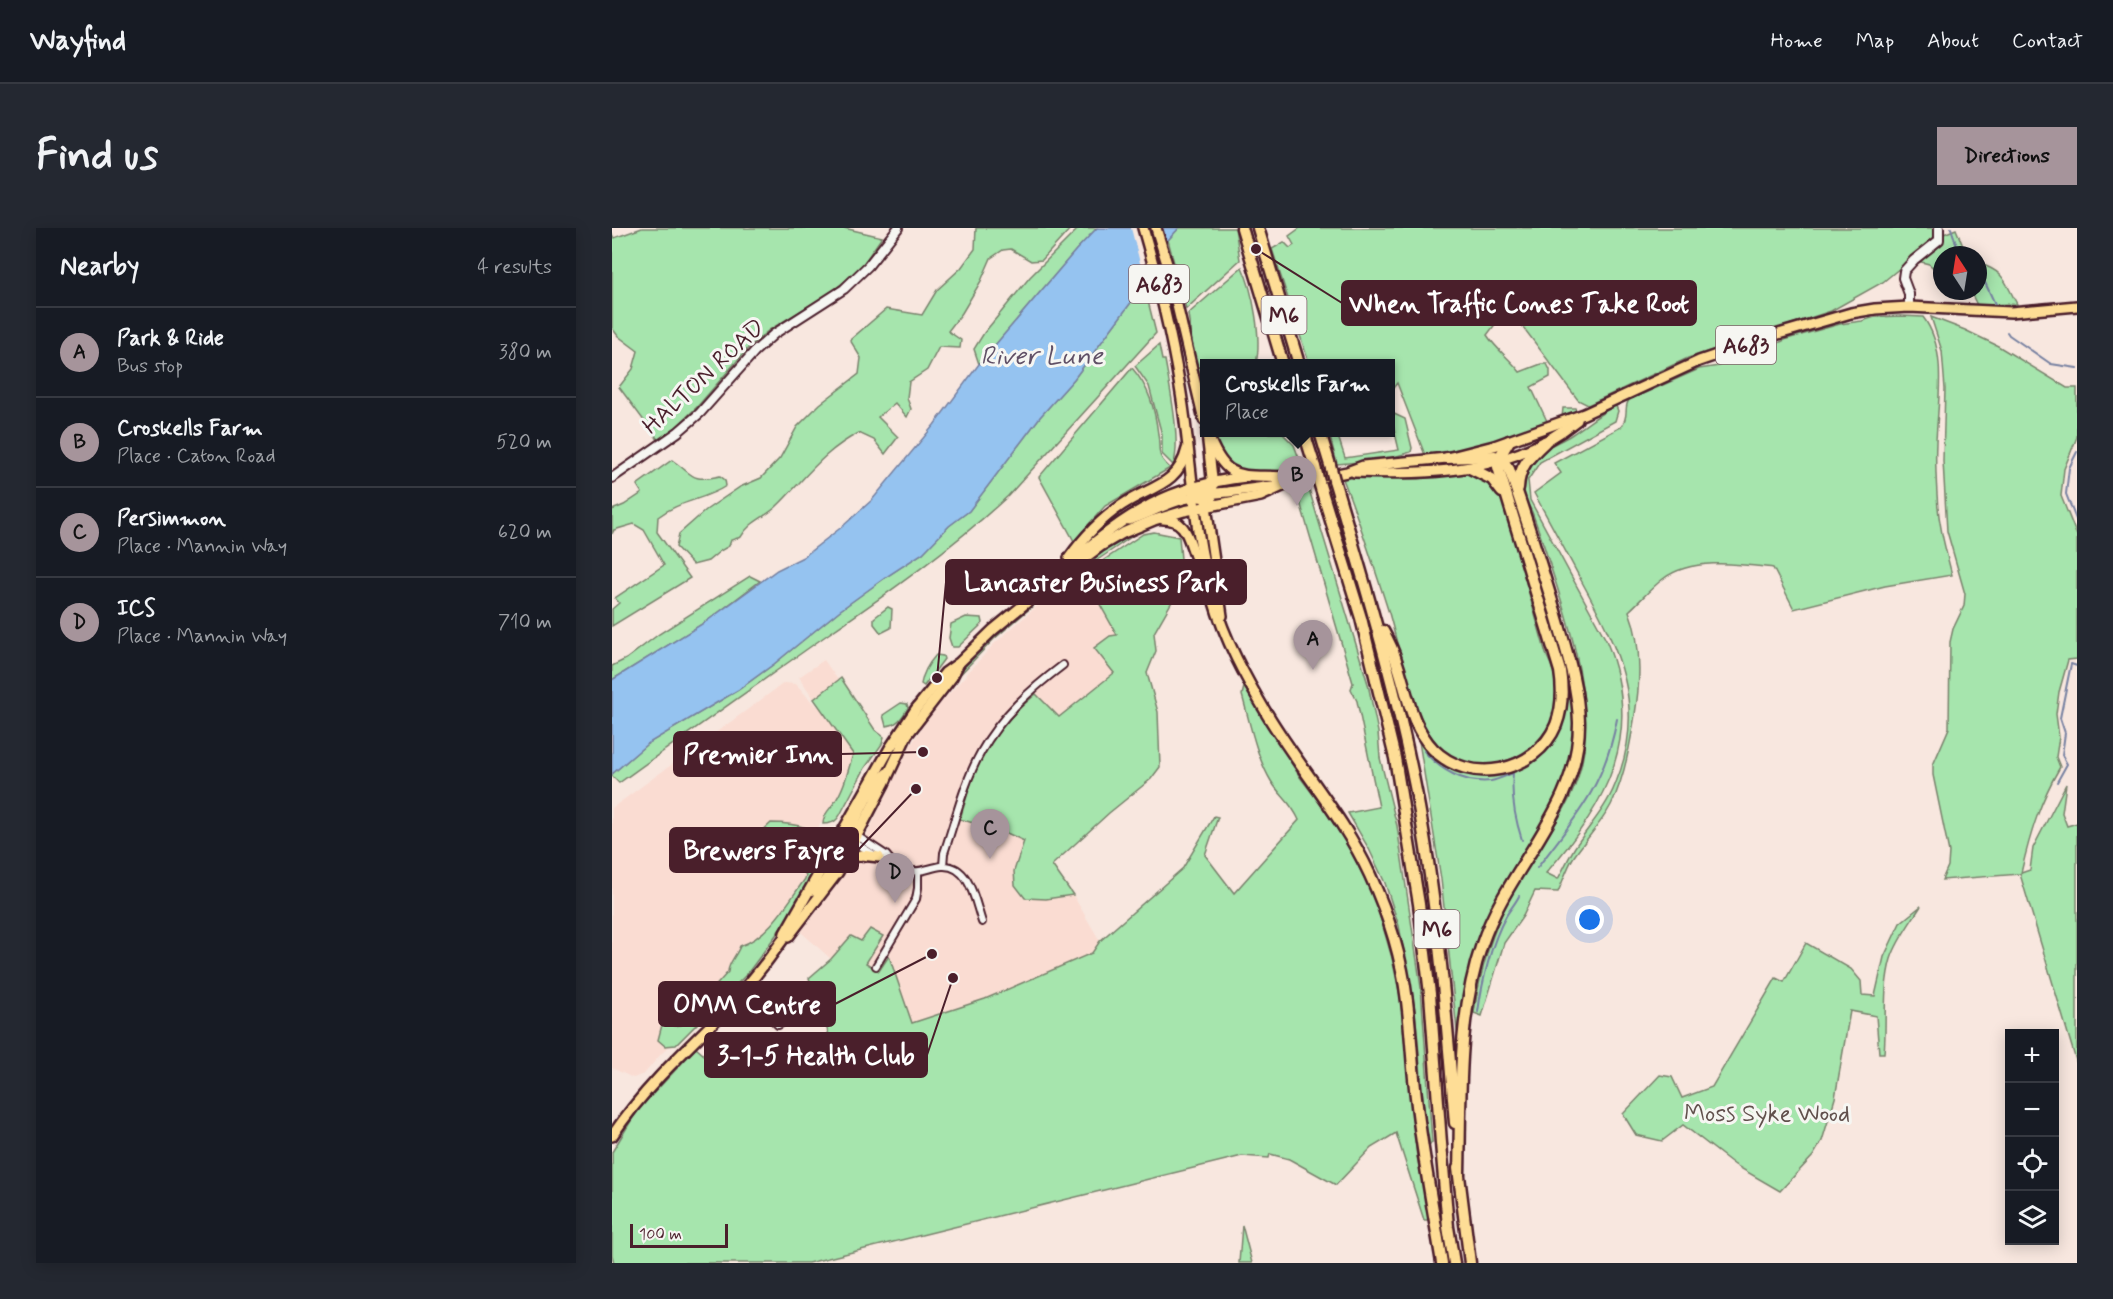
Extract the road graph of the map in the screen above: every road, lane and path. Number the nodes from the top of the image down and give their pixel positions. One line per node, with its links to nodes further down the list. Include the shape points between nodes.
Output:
1 (898, 228): 25 (street, HALTON ROAD, via 844,289 774,334 678,432)
2 (1143, 228): 19 (main road, A683, via 1168,321)
3 (1156, 228): 11 (main road, A683)
4 (1242, 228): 9 (highway, M6)
5 (1258, 228): 10 (highway, M6)
6 (1939, 228): 8 (street, via 1939,240 1904,271)
7 (2077, 306): 8 (main road, A683, via 1988,312)
8 (1909, 307): 12 (main road, A683, via 1863,311 1726,351)
9 (1282, 359)
10 (1298, 359)
11 (1200, 404)
12 (1584, 414): 17 (main road, A683); 18 (main road, A683)
13 (1207, 437): 27 (main road)
14 (1208, 437): 24 (main road, via 1214,453 1228,469)
15 (1306, 437): 56 (highway, M6, bridge, via 1361,618 1395,759 1430,994)
16 (1322, 437): 37 (highway, M6, bridge)
17 (1509, 441): 20 (main road, A683); 21 (highway)
18 (1545, 442): 21 (main road, A683); 28 (highway, via 1525,462)
19 (1187, 448): 29 (main road, A683); 34 (main road, via 1173,477 1110,513 1081,542)
20 (1447, 458): 21 (highway, via 1483,456); 23 (main road, A683, via 1363,466)
21 (1499, 460): 22 (main road, A683); 28 (highway, via 1509,469); 31 (highway)
22 (1470, 468): 23 (main road, A683, via 1424,474); 31 (highway, via 1492,478)
23 (1347, 472): 26 (main road, A683)
24 (1246, 477): 26 (main road, A683); 27 (main road)
25 (612, 478)
26 (1302, 479): 30 (main road, A683)
27 (1212, 482): 29 (main road); 30 (main road)
28 (1517, 491): 54 (highway, via 1570,664 1578,739 1561,802 1495,911 1473,974 1464,1026)
29 (1193, 492): 30 (main road); 32 (main road, A683); 34 (main road, via 1145,506)
30 (1209, 499): 32 (main road); 38 (main road, A683)
31 (1507, 500): 37 (highway, via 1562,685 1556,726 1529,758 1507,768 1478,770 1452,762 1433,749 1419,730 1396,659)
32 (1194, 509): 33 (main road); 35 (main road, A683)
33 (1154, 520): 35 (main road, via 1168,519 1182,525); 36 (main road, via 1101,546)
34 (1063, 568): 36 (main road)
35 (1207, 577): 38 (main road, A683)
36 (1043, 589): 41 (main road, via 959,663)
37 (1370, 600): 54 (highway, M6, via 1422,824 1439,947)
38 (1225, 633): 40 (main road, A683)
39 (1063, 665): 46 (street, via 1014,707 980,754 944,853)
40 (1267, 714): 55 (highway, via 1353,843 1385,913 1407,999 1417,1107)
41 (899, 741): 42 (main road); 42 (main road, via 889,772 879,780)
42 (849, 836): 43 (street); 44 (main road); 45 (street, via 886,855); 49 (main road)
43 (879, 856): 44 (main road, via 861,855); 45 (street)
44 (843, 861): 49 (main road, via 825,890)
45 (893, 864): 47 (street)
46 (943, 866): 47 (street); 48 (street, via 962,873)
47 (918, 872): 50 (street, via 916,899)
48 (982, 922)
49 (784, 938): 51 (main road)
50 (876, 966)
51 (743, 990): 52 (street, via 778,1025); 53 (main road, via 652,1083)
52 (807, 1012)
53 (612, 1136)
54 (1459, 1173): 57 (highway, M6)
55 (1442, 1263)
56 (1454, 1263)
57 (1470, 1263)

